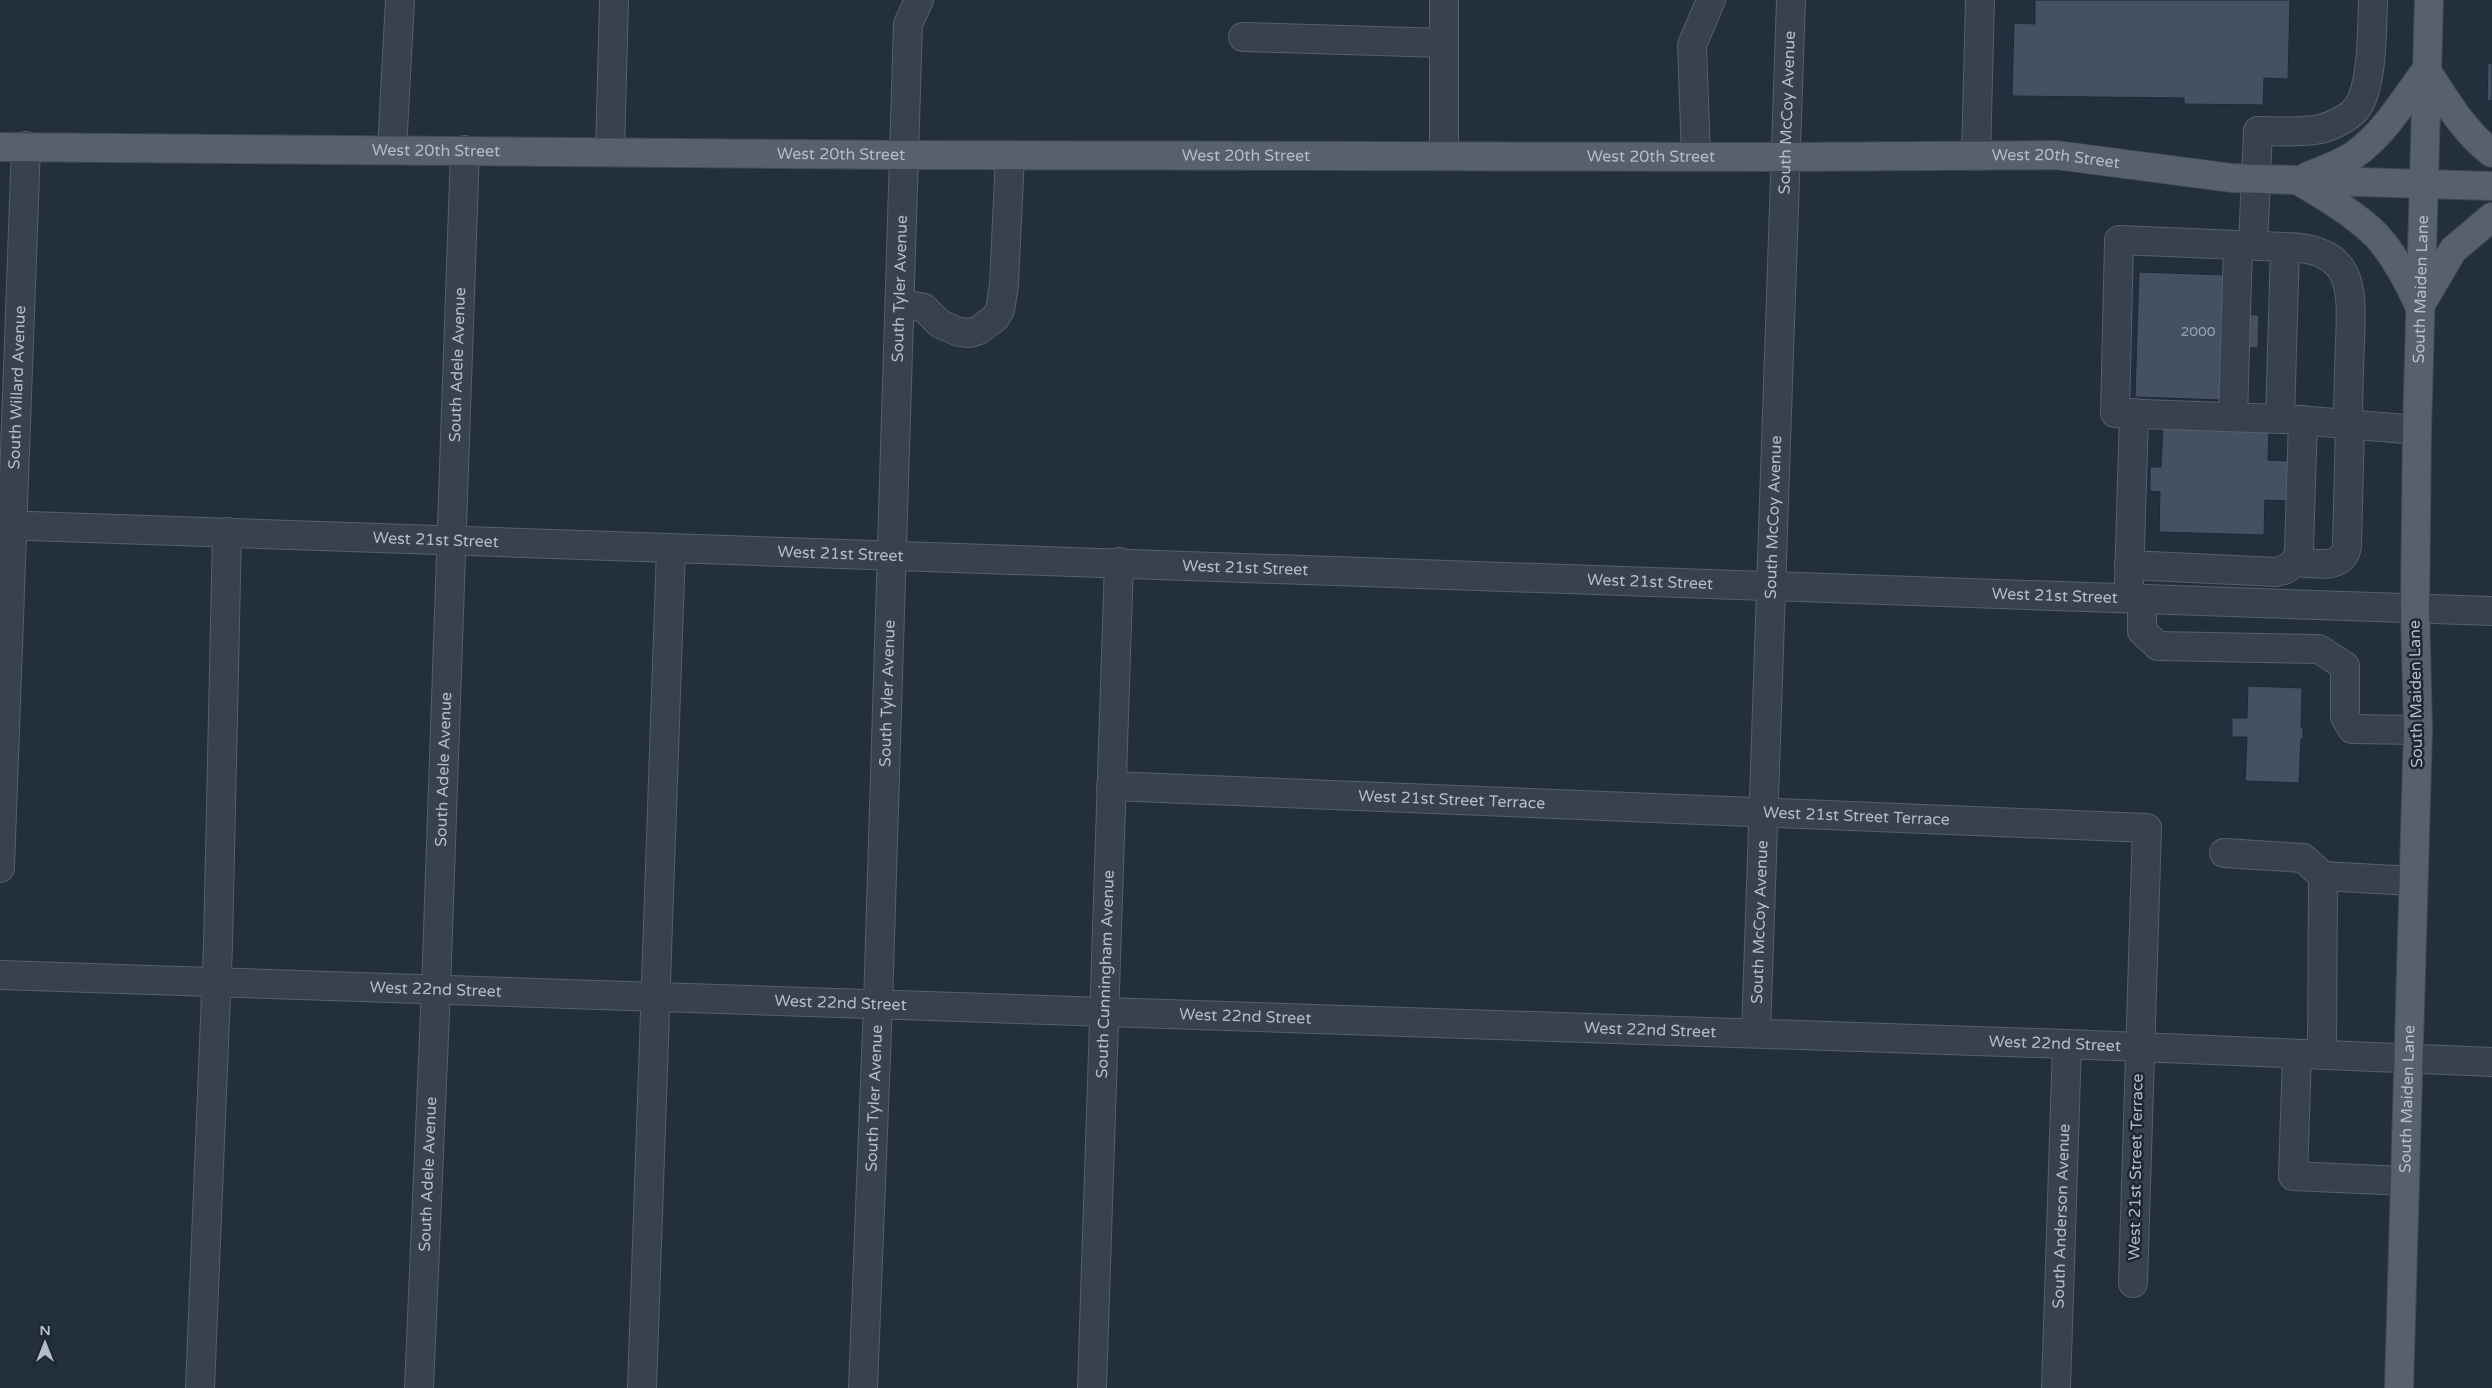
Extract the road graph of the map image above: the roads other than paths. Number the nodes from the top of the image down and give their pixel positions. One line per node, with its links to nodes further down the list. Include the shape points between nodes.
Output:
1 (400, 0): 14 (street)
2 (614, 0): 16 (street)
3 (919, 0): 18 (street, South Tyler Avenue, via 908,24)
4 (1444, 0): 11 (street)
5 (1711, 0): 22 (street, via 1692,46)
6 (1791, 0): 23 (street, South McCoy Avenue)
7 (1980, 0): 21 (street)
8 (2373, 0): 24 (street, via 2366,86 2356,109 2320,129 2258,131)
9 (2429, 0): 12 (main road, South Maiden Lane)
10 (1243, 37): 11 (street)
11 (1444, 42): 20 (street)
12 (2426, 70): 17 (main road, via 2463,126); 25 (main road, via 2379,133 2363,148 2335,166); 26 (main road, South Maiden Lane)
13 (13, 147): 14 (main road, West 20th Street); 38 (street, South Willard Avenue)
14 (392, 150): 15 (main road, West 20th Street)
15 (465, 150): 16 (main road, West 20th Street); 40 (street, South Adele Avenue)
16 (610, 152): 18 (main road, West 20th Street)
17 (2492, 153)
18 (905, 155): 19 (main road, West 20th Street); 31 (street, South Tyler Avenue)
19 (1010, 155): 20 (main road, West 20th Street); 31 (street, via 1004,285 1000,310 995,318 979,330 959,332 940,324 924,308)
20 (1444, 156): 22 (main road, West 20th Street)
21 (1976, 156): 23 (main road, West 20th Street); 24 (main road, West 20th Street, via 2056,155)
22 (1696, 157): 23 (main road, West 20th Street)
23 (1786, 157): 46 (street, South McCoy Avenue)
24 (2255, 179): 25 (main road, West 20th Street); 29 (street)
25 (2297, 180): 26 (main road, West 20th Street); 32 (main road, via 2333,201 2377,237 2407,278)
26 (2424, 183): 27 (main road, West 20th Street); 32 (main road, South Maiden Lane)
27 (2492, 186)
28 (2492, 217): 32 (main road, via 2454,250)
29 (2245, 245): 30 (street); 33 (street, via 2119,240 2114,413); 34 (street)
30 (2285, 247): 35 (street); 36 (street, via 2302,247 2323,255 2339,267 2350,285)
31 (900, 303): 42 (street, South Tyler Avenue)
32 (2420, 306): 37 (main road, South Maiden Lane)
33 (2134, 414): 34 (street); 45 (street)
34 (2233, 417): 35 (street)
35 (2291, 419): 36 (street); 44 (street, via 2299,550)
36 (2349, 424): 37 (street); 44 (street, via 2345,555 2332,564)
37 (2417, 430): 48 (main road, South Maiden Lane)
38 (6, 525): 39 (street, West 21st Street); 54 (street, South Willard Avenue)
39 (227, 532): 40 (street, West 21st Street); 58 (street, via 218,945)
40 (452, 540): 41 (street, West 21st Street); 59 (street, South Adele Avenue)
41 (671, 548): 42 (street, West 21st Street); 60 (street)
42 (893, 556): 43 (street, West 21st Street); 61 (street, South Tyler Avenue)
43 (1119, 562): 46 (street, West 21st Street); 51 (street, South Cunningham Avenue)
44 (2296, 562): 45 (street, via 2276,572)
45 (2129, 565): 47 (street)
46 (1771, 587): 47 (street, West 21st Street); 52 (street, South McCoy Avenue)
47 (2135, 599): 48 (street, West 21st Street); 50 (street, via 2142,631 2158,646 2320,649 2345,666 2346,717 2352,729)
48 (2415, 608): 49 (street, West 21st Street); 50 (main road, South Maiden Lane)
49 (2492, 611)
50 (2418, 730): 56 (main road, South Maiden Lane)
51 (1111, 786): 52 (street, West 21st Street Terrace); 62 (street, South Cunningham Avenue)
52 (1763, 811): 63 (street, South McCoy Avenue); 65 (street, West 21st Street Terrace, via 2147,828)
53 (2224, 853): 55 (street, via 2303,858)
54 (0, 868)
55 (2323, 876): 56 (street); 66 (street)
56 (2414, 880): 67 (main road, South Maiden Lane)
57 (0, 975): 58 (street, West 22nd Street)
58 (214, 982): 59 (street, West 22nd Street); 71 (street)
59 (436, 990): 60 (street, West 22nd Street); 72 (street, South Adele Avenue)
60 (656, 996): 61 (street, West 22nd Street); 73 (street)
61 (878, 1004): 62 (street, West 22nd Street); 74 (street, South Tyler Avenue)
62 (1103, 1012): 63 (street, West 22nd Street); 75 (street, South Cunningham Avenue)
63 (1756, 1033): 64 (street, West 22nd Street)
64 (2067, 1044): 65 (street, West 22nd Street); 76 (street, South Anderson Avenue)
65 (2139, 1047): 66 (street, West 22nd Street); 70 (street, West 21st Street Terrace)
66 (2309, 1055): 67 (street, West 22nd Street); 69 (street, via 2293,1176)
67 (2408, 1059): 68 (street, West 22nd Street); 69 (main road, South Maiden Lane)
68 (2492, 1062)
69 (2404, 1181): 77 (main road, South Maiden Lane)
70 (2134, 1283)
71 (200, 1388)
72 (418, 1388)
73 (642, 1388)
74 (863, 1388)
75 (1092, 1388)
76 (2056, 1388)
77 (2399, 1388)

